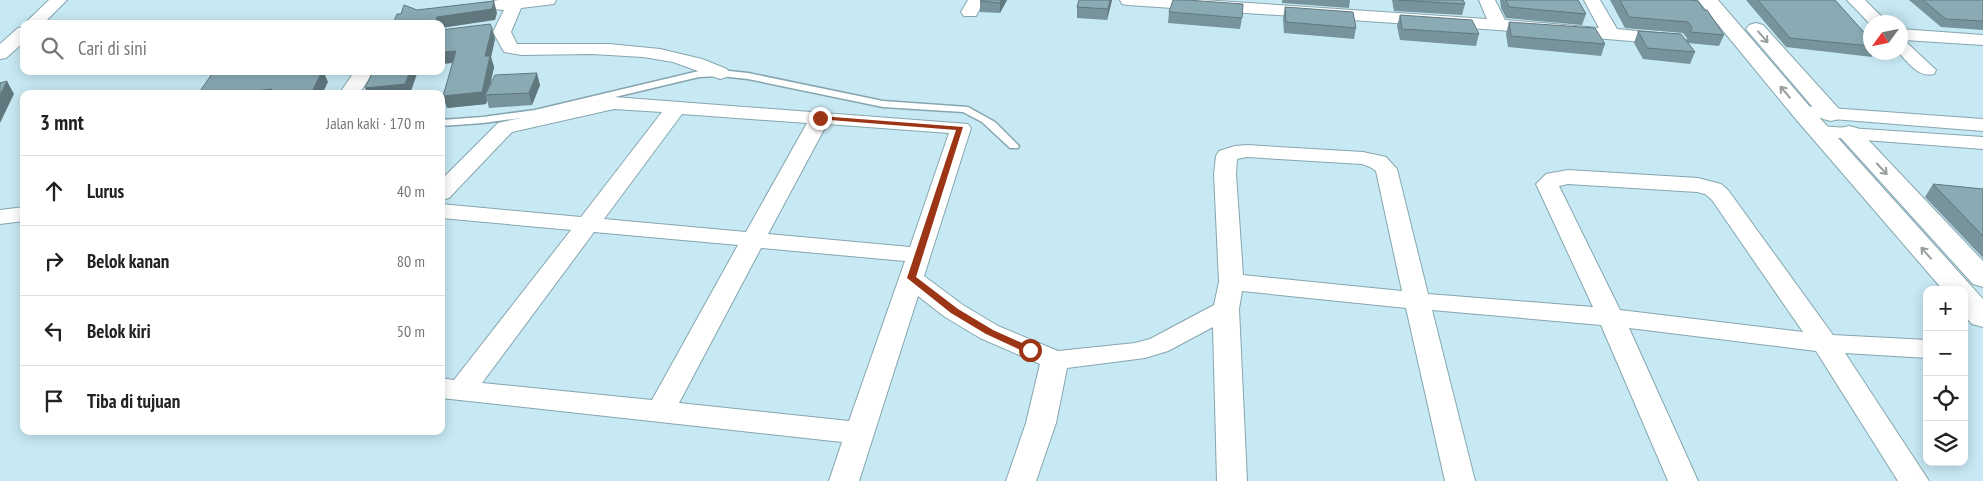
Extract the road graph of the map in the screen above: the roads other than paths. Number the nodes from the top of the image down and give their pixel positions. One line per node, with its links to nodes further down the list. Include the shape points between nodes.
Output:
1 (59, 0): 16 (street)
2 (548, 0): 11 (street)
3 (1128, 0): 10 (street)
4 (1381, 0): 15 (street)
5 (1486, 0): 17 (street)
6 (1592, 0): 20 (street)
7 (1708, 0): 37 (street, one-way to 7, via 1802,112)
8 (1730, 0): 37 (street, one-way to 37)
9 (1855, 0): 14 (street)
10 (1168, 1): 12 (street)
11 (514, 3): 13 (street); 18 (street)
12 (1270, 5): 15 (street)
13 (486, 6)
14 (1871, 15)
15 (1385, 18): 17 (street)
16 (37, 20)
17 (1498, 25): 20 (street)
18 (505, 26): 19 (street); 30 (street, via 502,32 510,48 661,54)
19 (486, 28)
20 (1610, 33): 22 (street)
21 (20, 36): 28 (street)
22 (1677, 39)
23 (1983, 40): 24 (street)
24 (1908, 42)
25 (1908, 43): 27 (street)
26 (1908, 49): 29 (street)
27 (1983, 52)
28 (0, 54)
29 (1926, 70)
30 (720, 73): 35 (lane, via 699,74 535,112); 39 (lane, via 883,104 965,109 978,114)
31 (362, 75): 32 (street)
32 (352, 90)
33 (676, 107): 34 (street); 40 (street, via 614,103 506,127); 44 (street)
34 (820, 118): 45 (street); 46 (street, via 960,128)
35 (445, 123)
36 (1983, 125): 37 (street)
37 (1833, 126): 38 (street); 47 (street, one-way to 47); 49 (street, one-way to 37)
38 (1983, 144)
39 (1014, 146)
40 (445, 189)
41 (445, 211): 44 (street)
42 (20, 214): 43 (street)
43 (0, 217)
44 (587, 225): 45 (street); 58 (street)
45 (754, 240): 46 (street); 59 (street)
46 (915, 266): 57 (street, via 954,311 989,332); 60 (street)
47 (1983, 278)
48 (1231, 282): 51 (street); 51 (street, via 1225,174 1227,156 1247,151 1364,158 1378,162 1386,169); 52 (street)
49 (1956, 286)
50 (1968, 300): 54 (street)
51 (1417, 301): 53 (street); 64 (street)
52 (1226, 310): 57 (street, via 1159,345 1134,352); 61 (street)
53 (1611, 317): 55 (street); 55 (street, via 1548,184 1554,179 1568,177 1698,185 1712,190 1720,196); 65 (street)
54 (1983, 317)
55 (1825, 343): 56 (street); 66 (street)
56 (1923, 349)
57 (1055, 360): 63 (street, via 1041,424)
58 (451, 389): 59 (street)
59 (660, 411): 60 (street)
60 (860, 433): 62 (street)
61 (1239, 480)
62 (844, 481)
63 (1021, 481)
64 (1460, 481)
65 (1683, 481)
66 (1914, 481)

